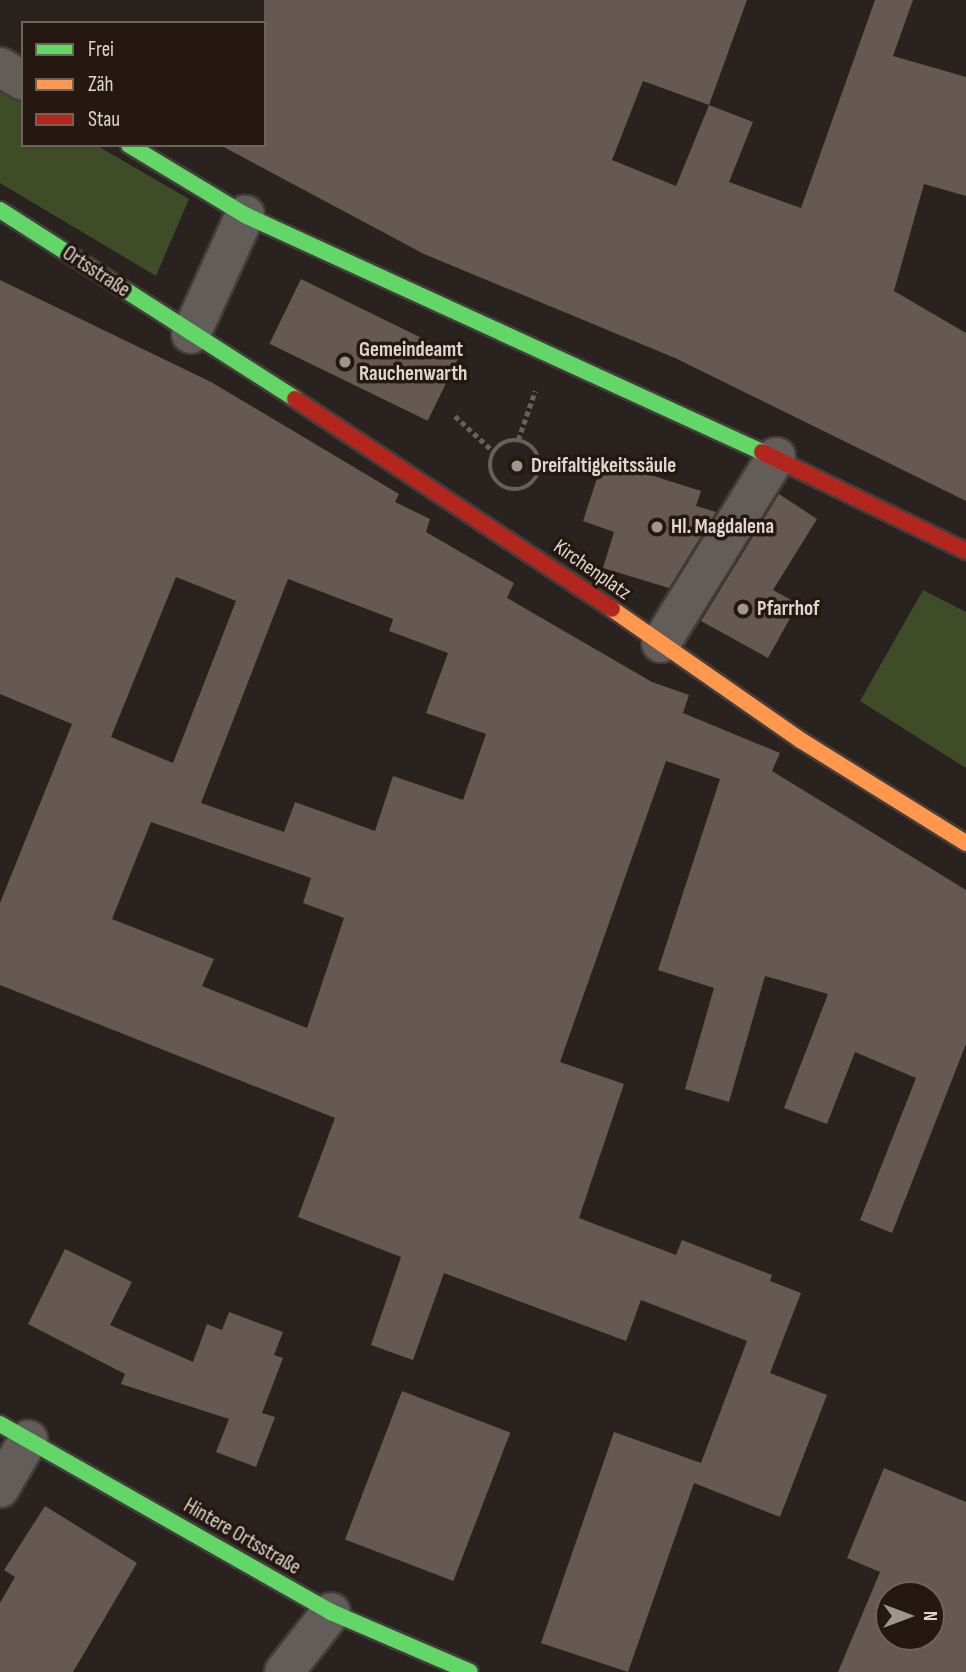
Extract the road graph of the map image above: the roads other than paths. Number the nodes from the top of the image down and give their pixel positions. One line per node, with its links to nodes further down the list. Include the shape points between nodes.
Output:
1 (0, 67): 2 (street)
2 (21, 80)
3 (132, 147): 5 (street)
4 (0, 209): 6 (street, Ortsstraße)
5 (244, 215): 6 (street); 7 (street)
6 (191, 334): 9 (street, Kirchenplatz, via 478,516)
7 (776, 457): 8 (street); 9 (street)
8 (966, 551)
9 (661, 643): 10 (street, Kirchenplatz, via 802,741)
10 (966, 843)
11 (14, 1432): 12 (street); 13 (street, Hintere Ortsstraße)
12 (0, 1488)
13 (331, 1612): 14 (street); 15 (street, Hintere Ortsstraße)
14 (284, 1672)
15 (470, 1672)

